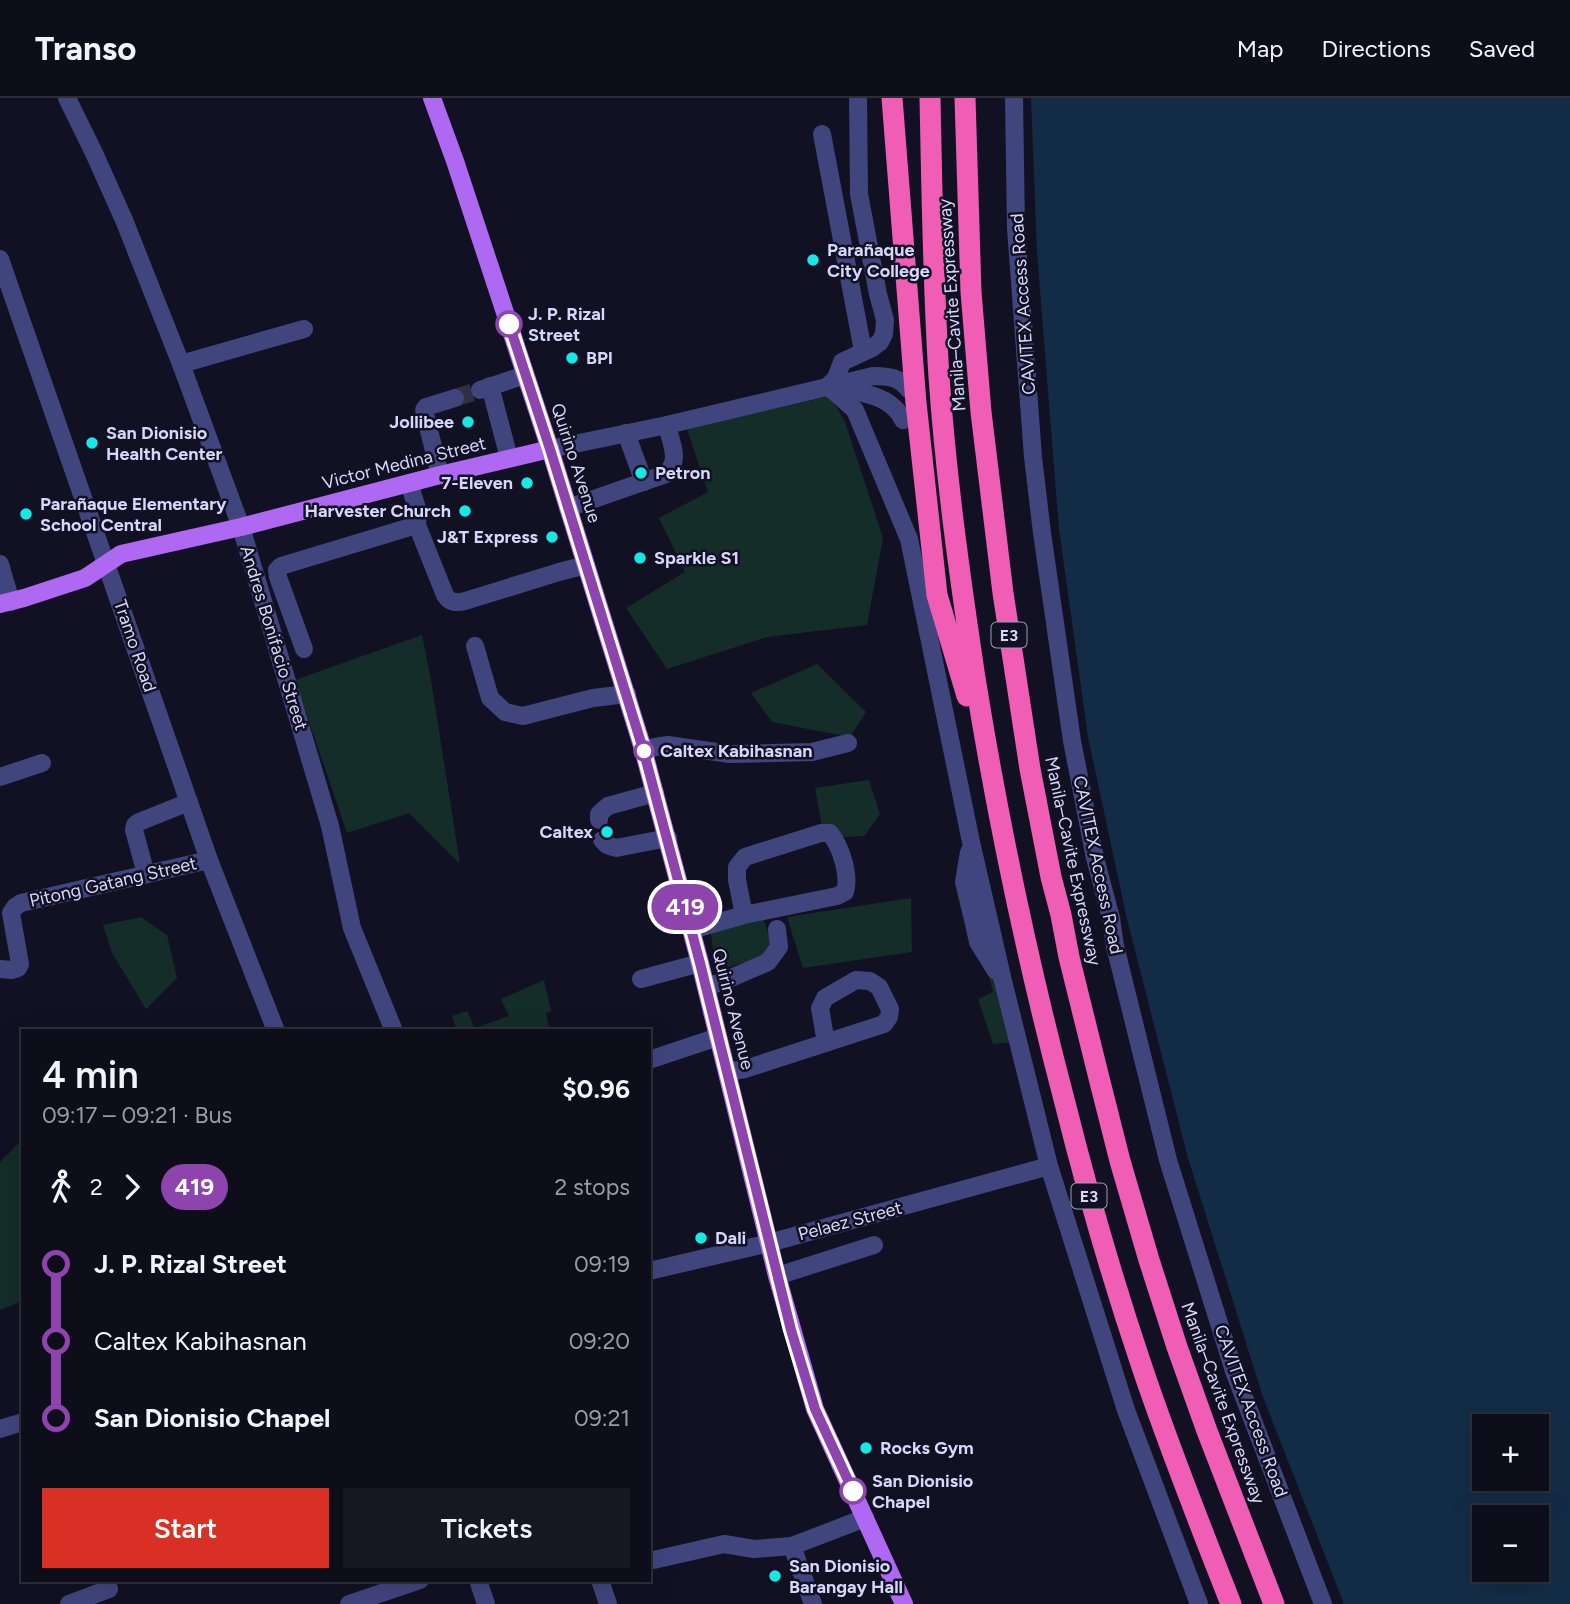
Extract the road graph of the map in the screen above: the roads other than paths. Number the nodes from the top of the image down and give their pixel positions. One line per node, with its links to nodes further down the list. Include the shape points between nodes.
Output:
1 (67, 98): 12 (street, Andres Bonifacio Street, via 124,220)
2 (432, 98): 13 (main road, Quirino Avenue)
3 (858, 98): 11 (street, via 859,194 885,320 880,342)
4 (891, 98): 38 (highway, via 937,595)
5 (930, 98): 38 (highway, Manila–Cavite Expressway / E3, via 939,380 962,593)
6 (965, 98): 82 (highway, Manila–Cavite Expressway / E3, via 971,292 981,412 1003,593 1051,877 1098,1078 1149,1260 1207,1431)
7 (1014, 98): 83 (street, CAVITEX Access Road, via 1016,228 1034,457 1072,741 1095,858 1168,1160 1234,1371)
8 (822, 134): 11 (street)
9 (0, 259): 28 (street, Tramo Road)
10 (304, 329): 12 (street)
11 (863, 351): 14 (street, via 842,362)
12 (181, 364): 27 (street, Andres Bonifacio Street)
13 (525, 375): 20 (main road, Quirino Avenue); 21 (street, via 485,388)
14 (828, 386): 15 (street, Victor Medina Street, via 883,376 901,381); 17 (street, via 880,398); 18 (street, Victor Medina Street); 60 (street, via 855,410 909,539 971,842 964,882 978,942 1003,981)
15 (909, 390)
16 (455, 398): 22 (street, via 424,411)
17 (903, 420)
18 (667, 425): 19 (street, Victor Medina Street); 23 (street, via 673,468)
19 (626, 433): 20 (street, Victor Medina Street); 23 (street)
20 (550, 449): 21 (main road, Victor Medina Street); 25 (main road, Quirino Avenue)
21 (509, 458): 22 (main road, Victor Medina Street)
22 (440, 475): 24 (main road, Victor Medina Street)
23 (644, 482): 25 (street)
24 (409, 483): 26 (street); 27 (main road, Victor Medina Street)
25 (568, 508): 30 (main road, Quirino Avenue)
26 (417, 525): 30 (street, via 445,595 454,602); 33 (street, via 277,570)
27 (241, 527): 28 (main road, Victor Medina Street, via 121,554); 55 (street, Andres Bonifacio Street, via 330,826 352,928)
28 (106, 563): 31 (main road, Victor Medina Street, via 85,578); 41 (street, Tramo Road)
29 (0, 564): 31 (street)
30 (586, 565): 34 (main road, Quirino Avenue)
31 (6, 603)
32 (475, 646): 34 (street, via 491,698 505,712 523,716)
33 (304, 649)
34 (627, 694): 36 (main road, Quirino Avenue)
35 (848, 743): 36 (street, via 812,752 730,754 668,745)
36 (643, 749): 40 (main road, Quirino Avenue)
37 (43, 763): 39 (street)
38 (991, 776): 81 (highway, Manila–Cavite Expressway / E3, via 1029,960 1079,1161 1141,1364)
39 (0, 777)
40 (655, 793): 42 (street, via 608,806); 43 (main road, Quirino Avenue)
41 (189, 802): 45 (street, Tramo Road); 46 (street, via 135,825)
42 (598, 820)
43 (668, 838): 44 (street, via 616,848); 49 (main road, Quirino Avenue)
44 (602, 840)
45 (209, 860): 46 (street, Pitong Gatang Street); 54 (street, Tramo Road)
46 (146, 874): 51 (street, Pitong Gatang Street, via 21,903 11,913 20,964 12,970)
47 (744, 915): 47 (street, via 845,892 848,884 839,844 830,833 745,857 737,867); 49 (street)
48 (776, 929): 53 (street, via 779,947 768,962)
49 (691, 930): 50 (main road, Quirino Avenue)
50 (700, 963): 52 (street); 53 (main road, Quirino Avenue)
51 (0, 969)
52 (641, 979)
53 (706, 987): 56 (main road, Quirino Avenue)
54 (275, 1029)
55 (393, 1029)
56 (718, 1037): 58 (street); 59 (main road, Quirino Avenue)
57 (826, 1043): 59 (street)
58 (651, 1059)
59 (727, 1073): 61 (main road, Quirino Avenue)
60 (1049, 1166): 61 (street, Pelaez Street); 80 (street, via 1126,1410)
61 (769, 1243): 63 (street, Pelaez Street); 64 (main road, Quirino Avenue)
62 (874, 1245): 64 (street)
63 (651, 1271)
64 (777, 1276): 67 (main road, Quirino Avenue, via 815,1409)
65 (21, 1423): 66 (street)
66 (0, 1430)
67 (865, 1518): 68 (street); 79 (main road, Quirino Avenue)
68 (792, 1546): 69 (street, via 754,1549 724,1544); 78 (street)
69 (651, 1562)
70 (414, 1582): 75 (street)
71 (479, 1582): 76 (street)
72 (601, 1582): 77 (street)
73 (109, 1589): 74 (street)
74 (69, 1604)
75 (349, 1604)
76 (486, 1604)
77 (608, 1604)
78 (813, 1604)
79 (904, 1604)
80 (1199, 1604)
81 (1231, 1604)
82 (1274, 1604)
83 (1323, 1604)

